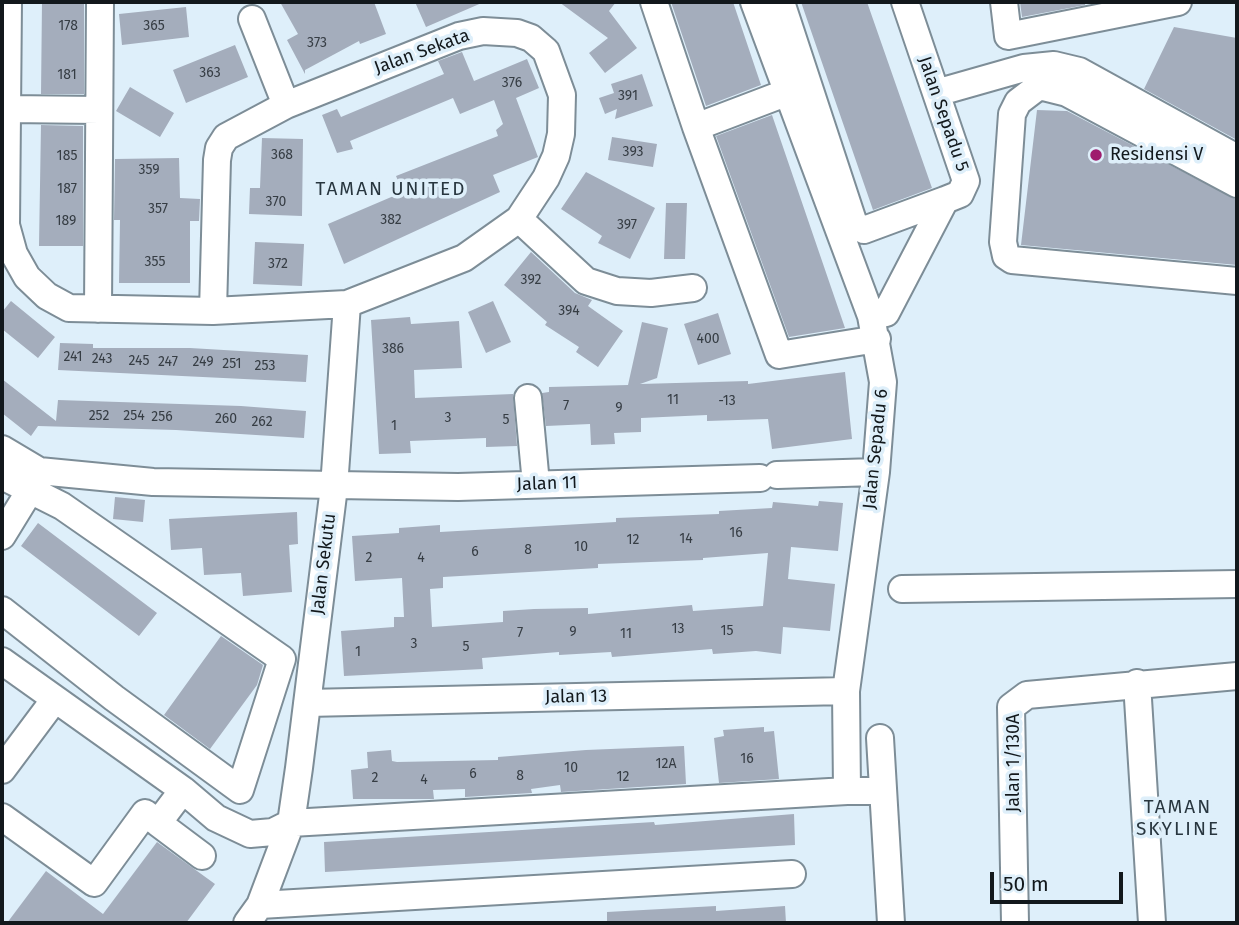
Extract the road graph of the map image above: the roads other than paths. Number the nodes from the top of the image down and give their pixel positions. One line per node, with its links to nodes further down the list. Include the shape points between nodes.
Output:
1 (100, 2): 14 (street)
2 (654, 2): 15 (street)
3 (754, 2): 10 (street, Jalan Sepadu 6)
4 (781, 2): 20 (street, via 854,225 864,230)
5 (905, 2): 11 (street, Jalan Sepadu 5)
6 (1004, 2): 7 (street, via 1008,36)
7 (1178, 2)
8 (6, 8): 13 (street, Jalan Sekata)
9 (252, 19): 12 (street)
10 (788, 92): 15 (street); 27 (street, Jalan Sepadu 6)
11 (936, 93): 16 (street, via 1024,68 1054,65 1079,71); 18 (street, Jalan Sepadu 5)
12 (286, 105): 21 (street, Jalan Sekata, via 459,36 500,31 531,38 546,51 556,71 562,95 561,134 546,178); 26 (street, Jalan Sekata, via 234,131 219,148)
13 (8, 109): 14 (street); 25 (street, Jalan Sekata, via 6,225 14,254 47,296 69,308)
14 (99, 110): 25 (street)
15 (695, 127): 27 (street, via 779,355)
16 (1237, 158)
17 (1008, 174): 18 (street); 19 (street, via 1012,114 1018,102 1039,86 1067,93); 22 (street, via 1003,242 1006,256 1012,260)
18 (966, 181): 20 (street, Jalan Sepadu 5, via 960,194)
19 (1237, 184)
20 (945, 200): 27 (street, Jalan Sepadu 5)
21 (519, 219): 23 (street, via 586,281 617,291); 24 (street, Jalan Sekata, via 464,258)
22 (1237, 281)
23 (693, 288)
24 (347, 304): 26 (street, Jalan Sekata); 33 (street, Jalan Sekutu)
25 (98, 309): 26 (street, Jalan Sekata)
26 (213, 312)
27 (874, 328): 30 (street, Jalan Sepadu 6, via 883,382)
28 (528, 398): 32 (street)
29 (2, 449): 33 (street, Jalan 11, via 39,471 153,482)
30 (876, 472): 32 (street, Jalan 11); 42 (street, Jalan Sepadu 6)
31 (2, 477): 34 (street)
32 (536, 484): 33 (street, Jalan 11)
33 (334, 487): 45 (street, Jalan Sekutu)
34 (29, 492): 35 (street); 43 (street, via 62,506 282,659 240,790)
35 (2, 536)
36 (1237, 584): 37 (street)
37 (902, 589)
38 (2, 610): 43 (street)
39 (2, 661): 44 (street)
40 (1236, 682): 41 (street, Jalan 1/130A)
41 (1138, 683): 59 (street, Jalan 1/130A, via 1027,695 1011,707); 60 (street)
42 (846, 691): 45 (street, Jalan 13); 50 (street, Jalan Sepadu 6)
43 (114, 698): 46 (street)
44 (55, 699): 46 (street); 48 (street)
45 (307, 703): 54 (street, Jalan Sekutu)
46 (95, 727): 49 (street)
47 (880, 738): 51 (street)
48 (2, 770)
49 (183, 790): 53 (street); 54 (street, via 216,818 250,834 273,832)
50 (847, 790): 51 (street); 54 (street)
51 (883, 791): 58 (street)
52 (2, 817): 53 (street, via 94,883 145,813)
53 (158, 823): 55 (street)
54 (290, 823): 57 (street, Jalan Sekutu)
55 (202, 856)
56 (792, 874): 57 (street)
57 (253, 914)
58 (891, 923)
59 (1015, 923)
60 (1152, 923)

